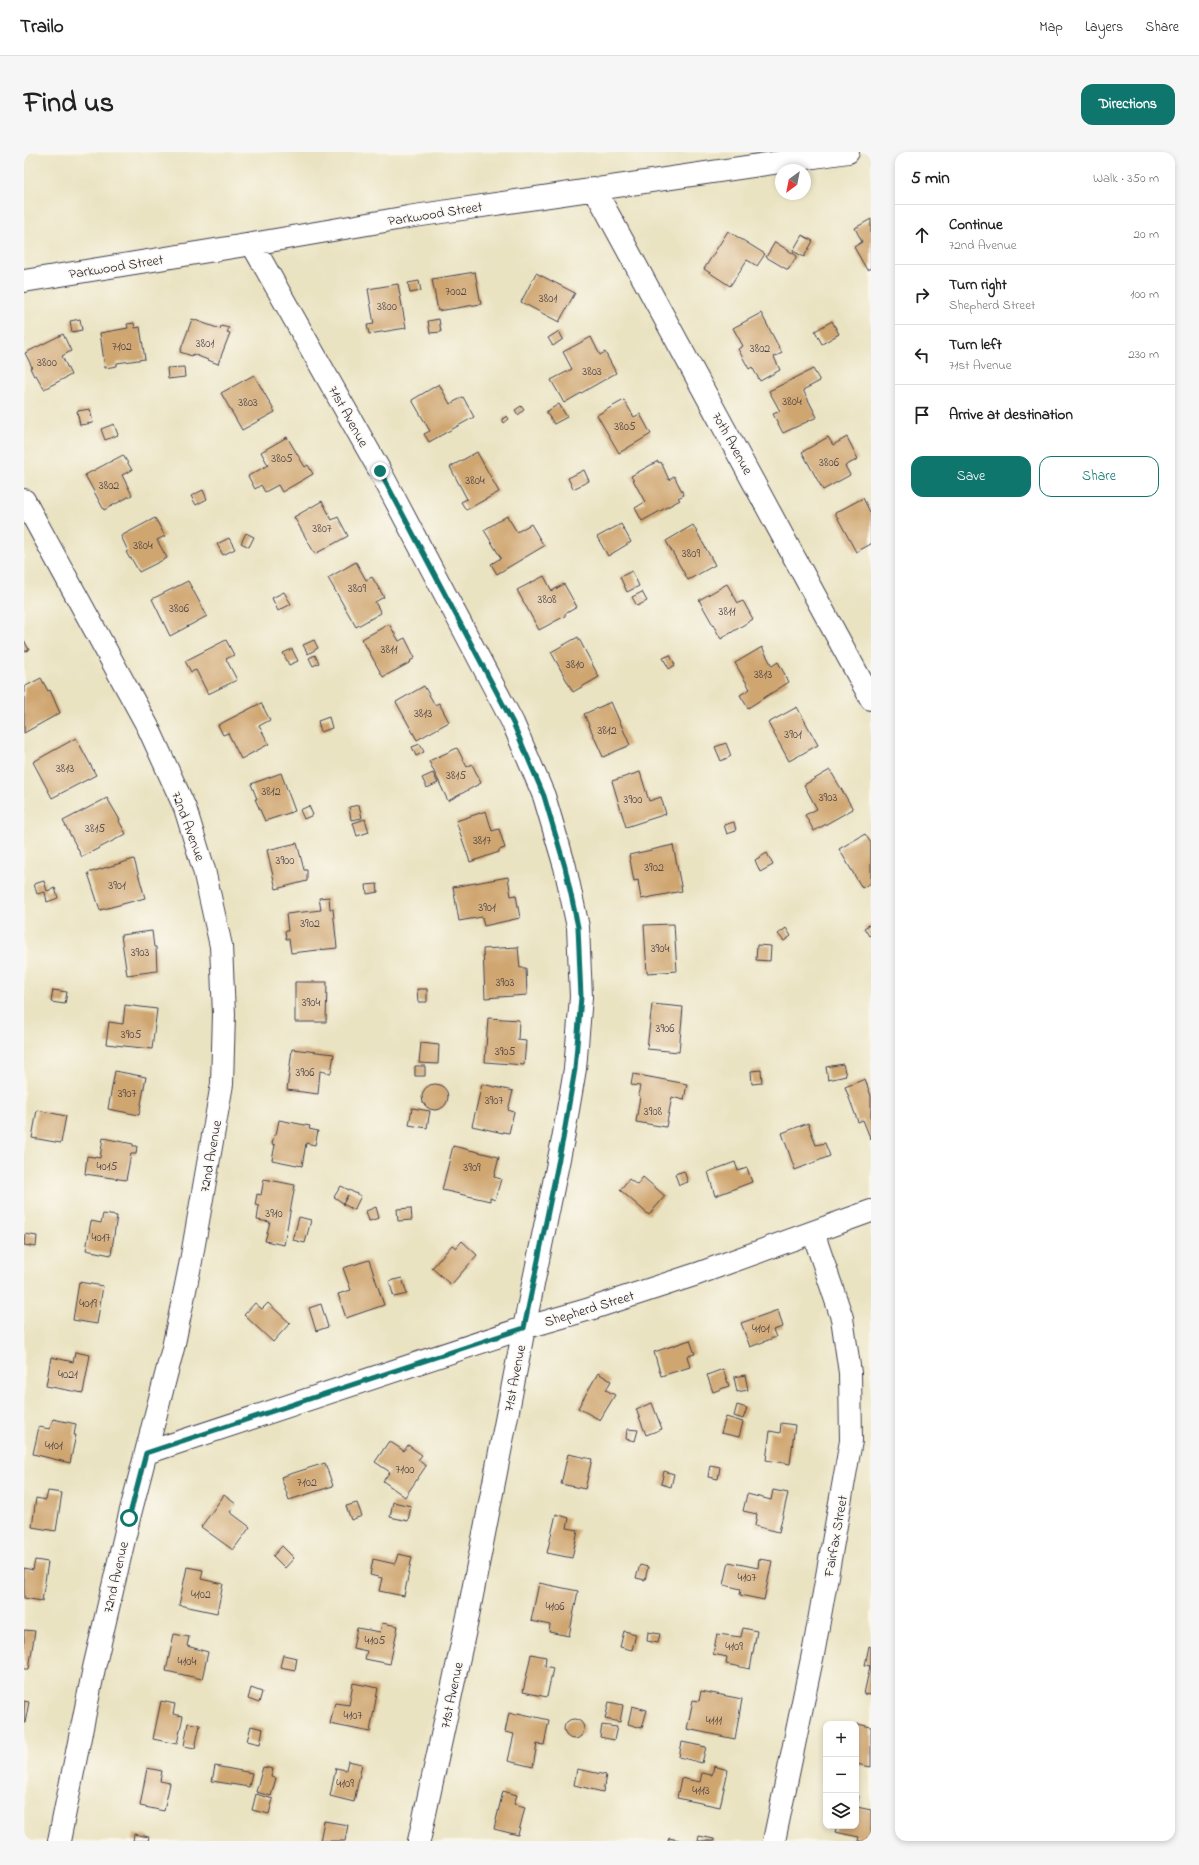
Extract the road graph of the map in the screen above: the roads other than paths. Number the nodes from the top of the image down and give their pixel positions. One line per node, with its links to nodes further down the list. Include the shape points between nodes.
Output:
1 (848, 152): 2 (street, Parkwood Street)
2 (594, 188): 3 (street, Parkwood Street, via 408,216); 6 (street, 70th Avenue)
3 (252, 244): 4 (street, Parkwood Street); 9 (street, 71st Avenue, via 380,471 513,723 544,796 565,867 578,935 581,997 575,1069)
4 (24, 281)
5 (24, 500): 10 (street, 72nd Avenue, via 148,727 182,801 204,870 221,946 224,1014 222,1084 173,1348)
6 (871, 699)
7 (871, 1211): 8 (street, Shepherd Street)
8 (813, 1232): 9 (street, Shepherd Street, via 697,1274); 13 (street, Fairfax Street, via 842,1318 850,1373 851,1441 814,1649)
9 (524, 1328): 10 (street, Shepherd Street); 12 (street, 71st Avenue, via 468,1616)
10 (146, 1453): 11 (street, 72nd Avenue, via 94,1668)
11 (59, 1841)
12 (419, 1841)
13 (774, 1841)

